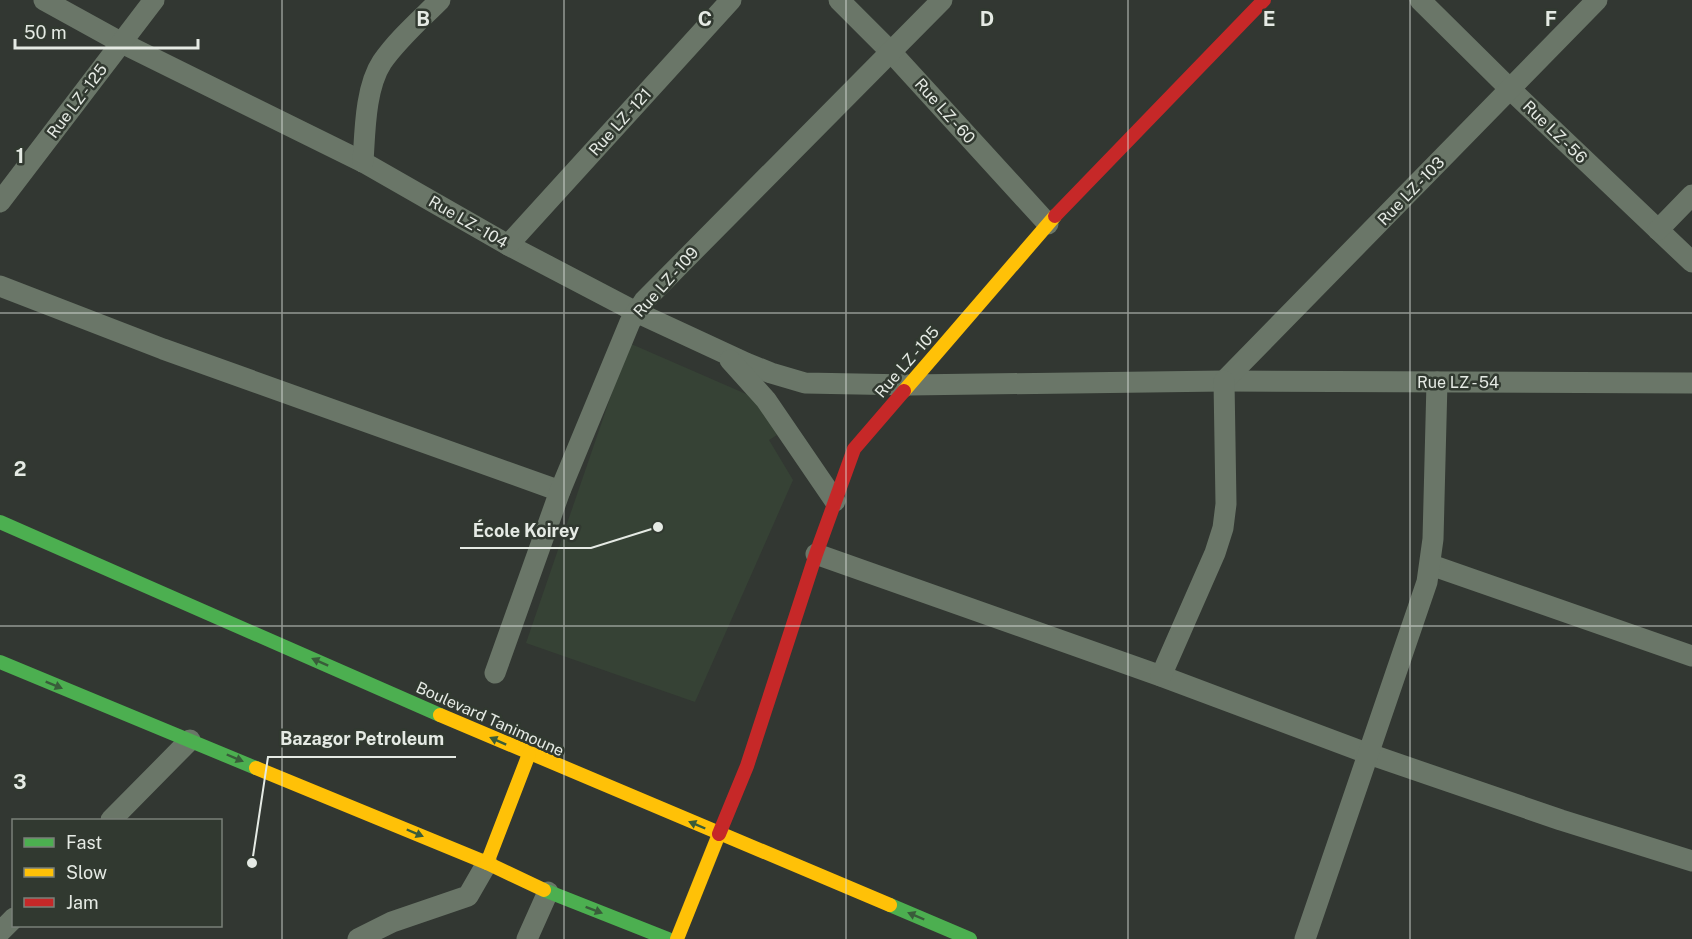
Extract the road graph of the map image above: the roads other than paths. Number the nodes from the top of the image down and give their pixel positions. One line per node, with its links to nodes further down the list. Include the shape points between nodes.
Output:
1 (44, 0): 10 (street, Rue LZ - 104)
2 (154, 0): 10 (street, Rue LZ - 125)
3 (440, 0): 13 (street, via 381,63 367,111)
4 (732, 0): 18 (street, Rue LZ - 121)
5 (839, 0): 11 (street, Rue LZ - 60)
6 (942, 0): 11 (street, Rue LZ - 109)
7 (1264, 0): 16 (main road, Rue LZ - 105)
8 (1420, 0): 12 (street, Rue LZ - 56)
9 (1597, 0): 12 (street, Rue LZ - 103)
10 (122, 43): 13 (street, Rue LZ - 104); 15 (street, Rue LZ - 125)
11 (891, 52): 16 (street, Rue LZ - 60); 21 (street, Rue LZ - 109)
12 (1510, 89): 17 (street, Rue LZ - 56); 23 (street, Rue LZ - 103)
13 (363, 162): 18 (street, Rue LZ - 104)
14 (1692, 195): 17 (street)
15 (0, 202)
16 (1048, 224): 26 (main road, Rue LZ - 105)
17 (1658, 230): 19 (street, Rue LZ - 56)
18 (508, 245): 21 (street, Rue LZ - 104)
19 (1692, 262)
20 (0, 286): 27 (street, via 163,350)
21 (636, 312): 22 (street, Rue LZ - 104); 27 (street, Rue LZ - 109)
22 (724, 353): 26 (street, Rue LZ - 104, via 771,374 805,383); 28 (street, via 766,400)
23 (1224, 381): 24 (street, Rue LZ - 54); 26 (street, Rue LZ - 54); 35 (street, via 1226,504 1222,528 1215,553)
24 (1437, 382): 25 (street, Rue LZ - 54); 31 (street)
25 (1692, 382)
26 (909, 386): 28 (main road, Rue LZ - 105, via 854,449)
27 (560, 491): 34 (street, Rue LZ - 109)
28 (835, 501): 30 (main road, Rue LZ - 105)
29 (0, 522): 37 (main road, Boulevard Tanimoune, one-way to 29)
30 (816, 554): 35 (street); 40 (main road, Rue LZ - 105, via 747,766)
31 (1431, 565): 32 (street); 38 (street)
32 (1692, 656)
33 (2, 667): 36 (main road, one-way to 36)
34 (495, 673)
35 (1161, 676): 38 (street)
36 (190, 740): 39 (street); 42 (main road, one-way to 42)
37 (529, 754): 40 (main road, Boulevard Tanimoune, one-way to 37); 42 (main road)
38 (1369, 754): 41 (street); 51 (street)
39 (112, 819)
40 (719, 834): 49 (main road, Rue LZ - 105); 50 (main road, Boulevard Tanimoune, one-way to 40)
41 (1692, 861)
42 (487, 863): 43 (main road); 46 (street, via 468,896 392,922)
43 (548, 892): 47 (street); 48 (main road, one-way to 48)
44 (12, 920): 45 (street)
45 (0, 932)
46 (358, 939)
47 (527, 939)
48 (668, 939)
49 (677, 939)
50 (970, 939)
51 (1305, 939)

